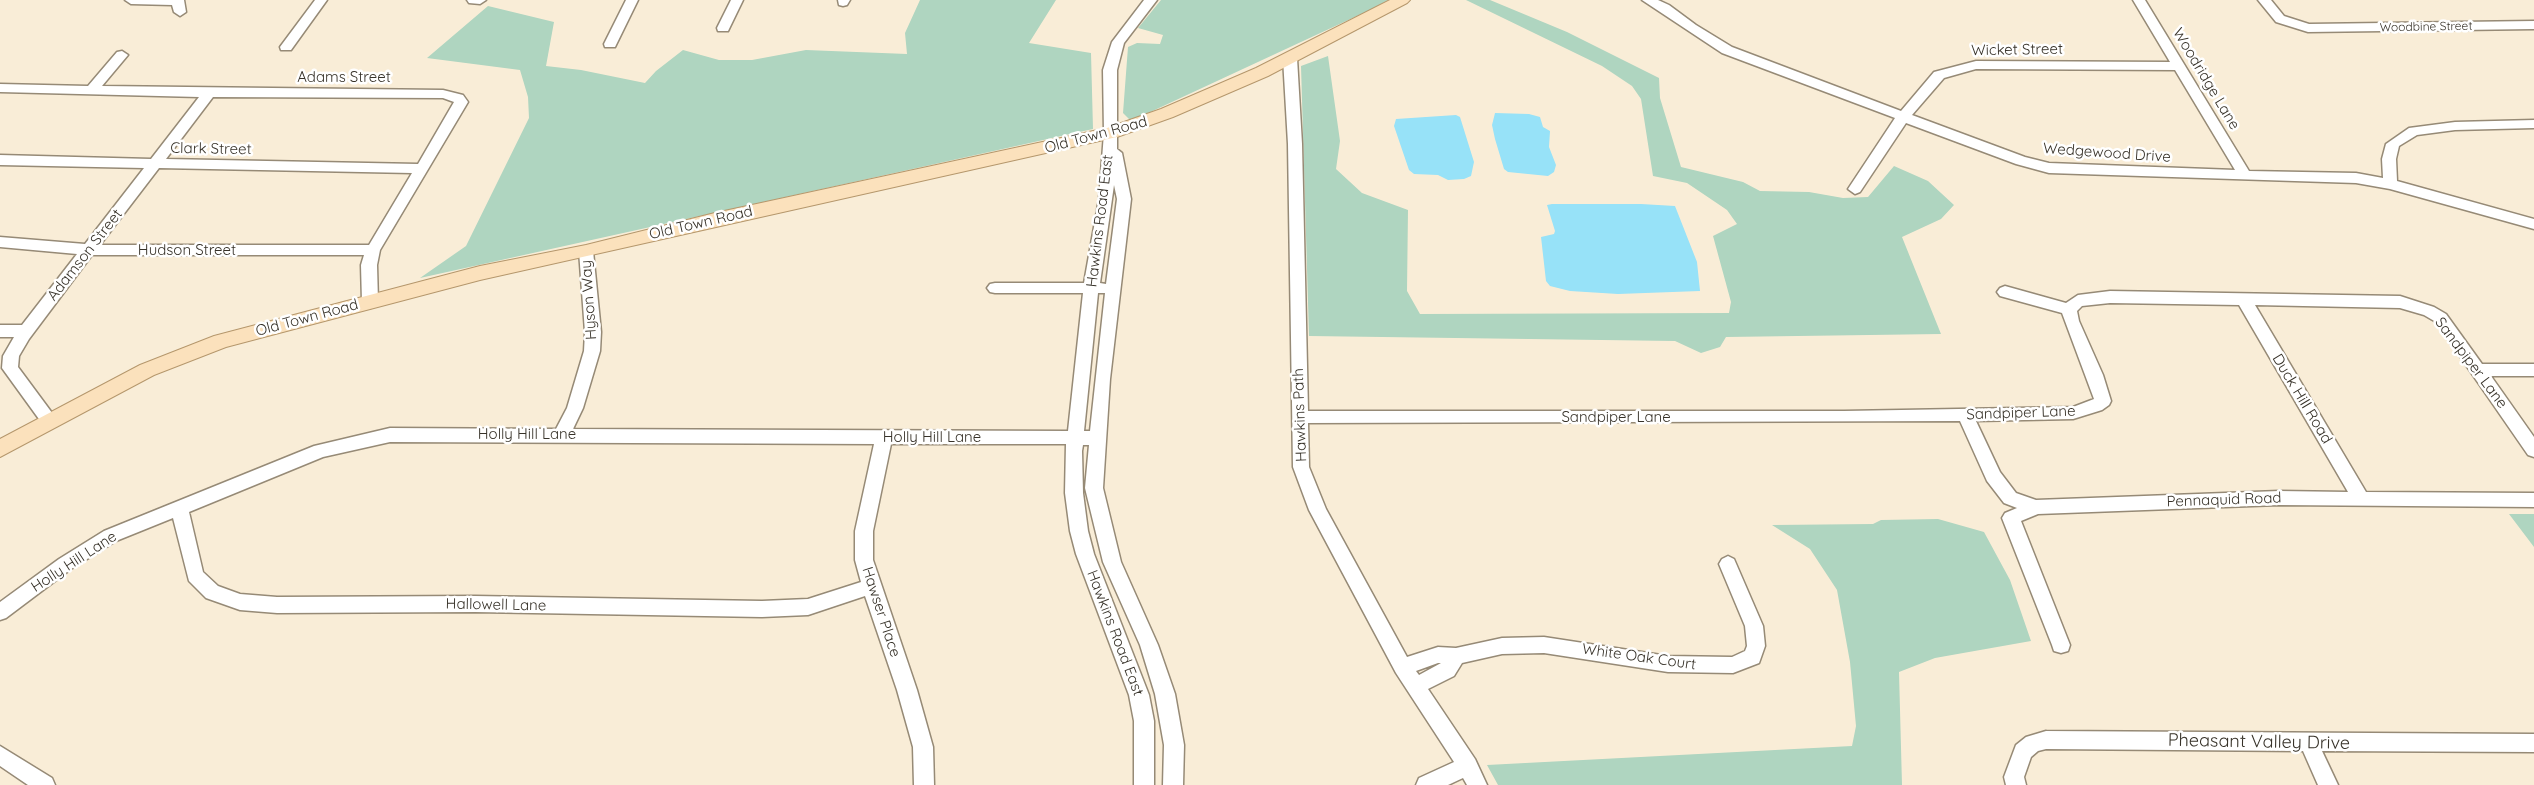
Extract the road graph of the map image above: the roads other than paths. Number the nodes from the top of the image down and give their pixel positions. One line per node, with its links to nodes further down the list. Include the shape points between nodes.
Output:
1 (131, 0): 12 (street)
2 (320, 0): 16 (street)
3 (473, 0): 4 (street)
4 (480, 0)
5 (632, 0): 15 (street)
6 (737, 0): 14 (street)
7 (1152, 0): 25 (street, via 1118,42 1110,70)
8 (1402, 0): 18 (main road, Old Town Road)
9 (1648, 0): 23 (street, Wedgewood Drive, via 1727,50)
10 (2139, 0): 19 (street, Woodridge Lane)
11 (2264, 0): 13 (street, Woodbine Street, via 2276,16 2290,24 2317,28)
12 (179, 4)
13 (2534, 25)
14 (723, 28)
15 (610, 44)
16 (286, 47)
17 (122, 55): 21 (street)
18 (1290, 58): 25 (main road, Old Town Road, via 1167,113); 49 (street, Hawkins Path, via 1295,144)
19 (2179, 66): 23 (street, Wicket Street, via 1976,65 1939,75); 29 (street, Woodridge Lane)
20 (0, 88): 21 (street, Adams Street)
21 (92, 90): 22 (street, Adams Street)
22 (209, 93): 27 (street, Adamson Street); 28 (street, Adams Street, via 443,94 458,98 461,102 456,112)
23 (1904, 117): 29 (street, Wedgewood Drive, via 2021,161 2049,168); 31 (street, Wicket Street)
24 (2534, 124): 30 (street, via 2455,126 2414,131 2393,144 2389,159)
25 (1111, 133): 36 (main road, Old Town Road, via 715,219); 37 (street, Hawkins Road East, via 1124,199); 39 (street, Hawkins Road East, via 1106,199)
26 (0, 160): 27 (street, Clark Street)
27 (156, 164): 28 (street, Clark Street); 34 (street, Adamson Street)
28 (421, 169): 35 (street, Adams Street)
29 (2245, 175): 30 (street, Wedgewood Drive, via 2356,178)
30 (2390, 184): 32 (street, Wedgewood Drive)
31 (1855, 189)
32 (2534, 224)
33 (0, 242): 34 (street, Hudson Street)
34 (90, 250): 35 (street, Hudson Street); 44 (street, Adamson Street)
35 (374, 250): 42 (street, Adams Street, via 369,265)
36 (586, 251): 42 (main road, Old Town Road, via 480,273); 51 (street, Hyson Way, via 592,351 575,408)
37 (1114, 287): 39 (street); 54 (street, Hawkins Road East)
38 (995, 288): 39 (street)
39 (1091, 288): 53 (street, Hawkins Road East)
40 (2005, 292): 43 (street)
41 (2244, 300): 43 (street, Sandpiper Lane, via 2110,296 2078,301); 46 (street, Sandpiper Lane, via 2400,302 2441,318); 57 (street, Duck Hill Road)
42 (370, 302): 50 (main road, Old Town Road, via 221,341 147,370)
43 (2069, 309): 48 (street, Sandpiper Lane, via 2103,401 2073,413)
44 (26, 331): 45 (street); 50 (street, Adamson Street, via 11,356 10,368)
45 (0, 332)
46 (2477, 370): 47 (street); 56 (street, Sandpiper Lane)
47 (2534, 370)
48 (1965, 415): 49 (street, Sandpiper Lane); 59 (street, Pennaquid Road, via 2002,490 2010,498)
49 (1299, 417): 66 (street, Hawkins Path, via 1301,467 1318,510)
50 (50, 421): 55 (main road, Old Town Road)
51 (562, 434): 52 (street, Holly Hill Lane); 60 (street, Holly Hill Lane, via 418,433 357,441 283,465)
52 (884, 437): 53 (street, Holly Hill Lane); 62 (street, Hawser Place, via 864,531 864,560)
53 (1075, 438): 54 (street, Holly Hill Lane); 74 (street, Hawkins Road East, via 1074,493 1079,531 1139,695 1145,728)
54 (1096, 438): 75 (street, Hawkins Road East, via 1094,488 1112,562 1149,645 1172,721)
55 (0, 449)
56 (2534, 450)
57 (2361, 499): 58 (street, Pennaquid Road); 59 (street, Pennaquid Road, via 2279,498)
58 (2534, 500)
59 (2036, 507): 64 (street, via 2011,518)
60 (179, 508): 62 (street, Hallowell Lane, via 195,576 212,592 240,602 277,605 474,604 762,609 808,607); 63 (street, Holly Hill Lane, via 110,536 65,564)
61 (1728, 564): 65 (street, White Oak Court, via 1754,626 1756,646 1752,657 1734,665 1668,664 1544,644 1502,646)
62 (871, 586): 73 (street, Hawser Place, via 923,747)
63 (0, 612)
64 (2061, 645)
65 (1456, 656): 66 (street, White Oak Court, via 1438,656); 67 (street, via 1446,670)
66 (1404, 667): 67 (street, Hawkins Path)
67 (1415, 686): 71 (street, Hawkins Path)
68 (2309, 743): 69 (street, Pheasant Valley Drive); 78 (street, Pheasant Valley Drive, via 2046,740 2033,742 2023,751 2014,777); 79 (street)
69 (2534, 743)
70 (0, 755): 72 (street)
71 (1468, 766): 76 (street); 77 (street, Hawkins Path)
72 (45, 785)
73 (924, 785)
74 (1144, 785)
75 (1173, 785)
76 (1426, 785)
77 (1477, 785)
78 (2016, 785)
79 (2328, 785)

